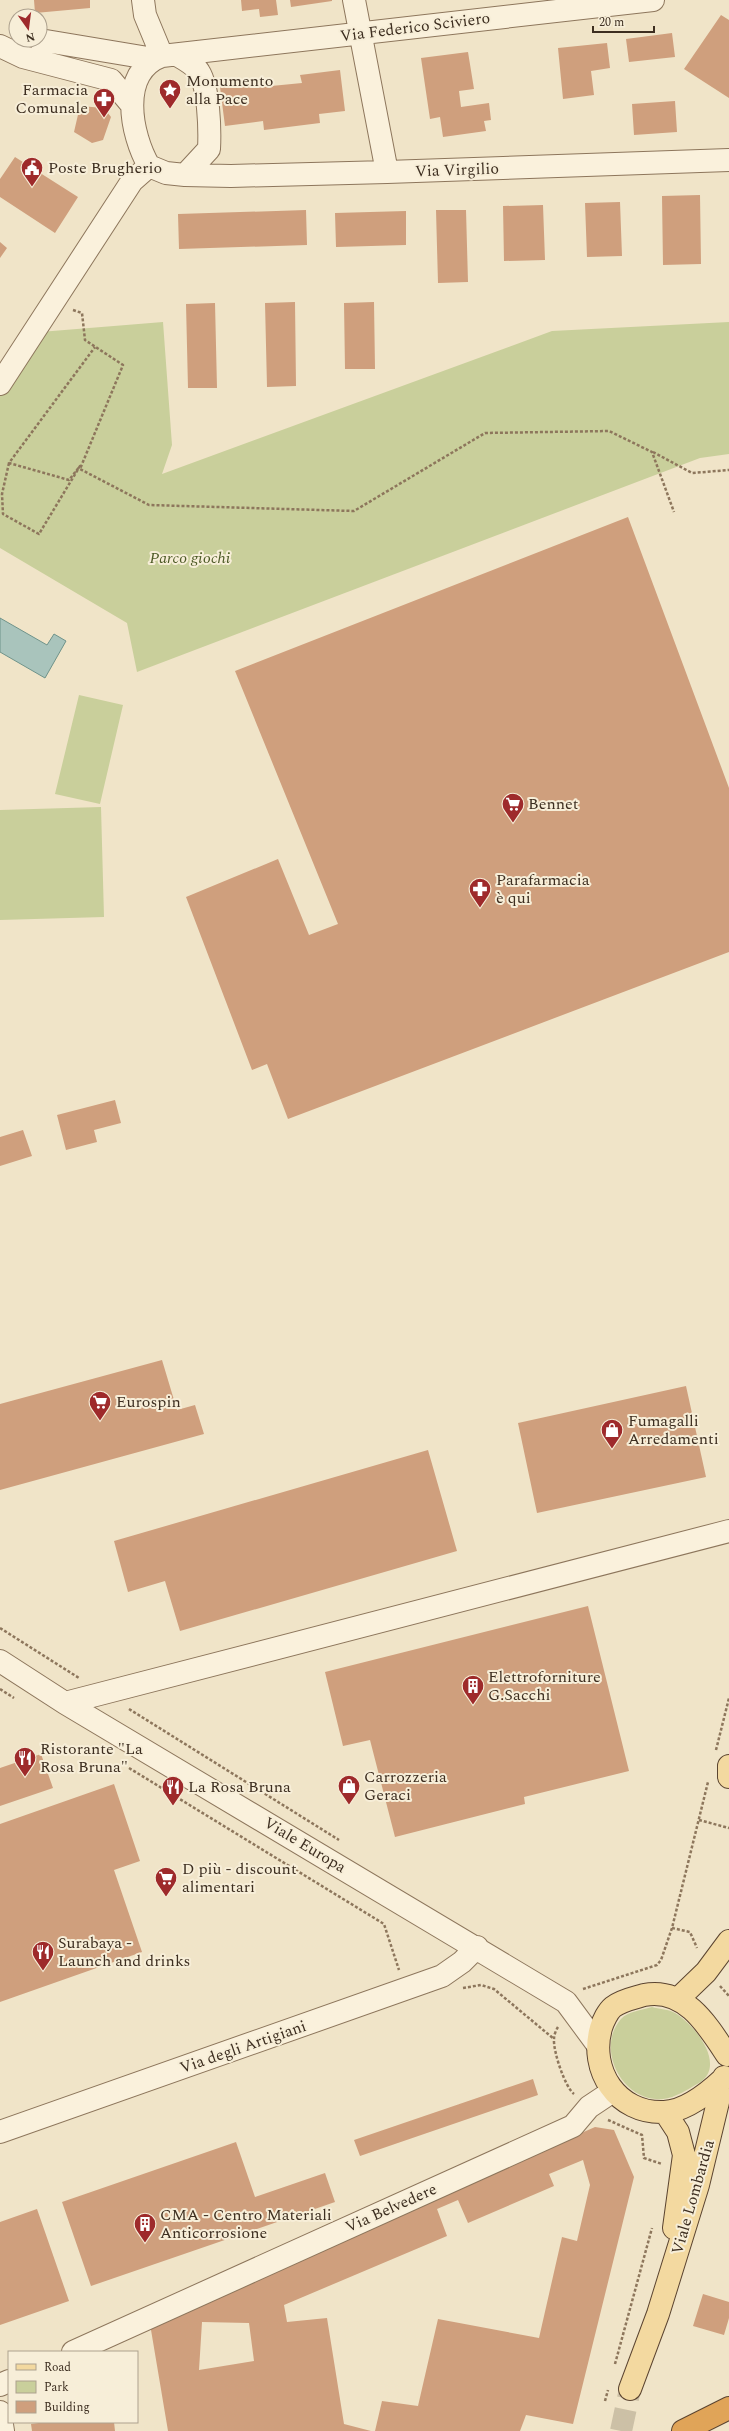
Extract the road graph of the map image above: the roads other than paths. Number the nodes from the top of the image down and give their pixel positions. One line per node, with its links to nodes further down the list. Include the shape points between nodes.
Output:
1 (143, 0): 8 (street, via 145,15)
2 (354, 0): 5 (street)
3 (652, 0): 4 (street, Via Federico Sciviero)
4 (561, 5): 5 (street, Via Federico Sciviero)
5 (360, 34): 8 (street, Via Federico Sciviero); 12 (street)
6 (48, 41): 8 (street)
7 (0, 45): 9 (street, via 23,57 111,80)
8 (164, 56): 9 (street, via 136,79); 13 (street, via 199,71 204,84 210,134 209,149)
9 (131, 104): 11 (street, via 142,154)
10 (729, 160): 12 (street, Via Virgilio)
11 (149, 166): 13 (street, via 166,173); 14 (street, via 132,181)
12 (387, 172): 13 (street, Via Virgilio, via 231,176)
13 (184, 174)
14 (0, 384)
15 (729, 1531): 17 (street)
16 (0, 1661): 17 (street, Viale Europa)
17 (65, 1703): 19 (street, Viale Europa)
18 (729, 1941): 20 (main road, via 706,1972)
19 (477, 1947): 21 (street, Viale Europa, via 566,2002); 25 (street, Via degli Artigiani, via 442,1976)
20 (678, 1999): 21 (main road, via 652,1994 630,1998 612,2008 603,2022); 22 (main road, via 697,2013)
21 (597, 2044): 23 (main road, via 602,2070)
22 (727, 2063): 24 (main road, via 710,2091 688,2104); 26 (main road, Viale Lombardia, via 698,2185)
23 (613, 2091): 24 (main road, via 620,2100 633,2106 647,2111); 27 (street, Via Belvedere, via 588,2107 572,2126)
24 (665, 2112): 26 (main road, Viale Lombardia, via 678,2132 684,2155)
25 (0, 2132)
26 (658, 2314): 28 (main road, Viale Lombardia)
27 (75, 2351)
28 (620, 2387)
29 (729, 2408): 32 (highway)
30 (0, 2412): 31 (street)
31 (3, 2431)
32 (684, 2431)

